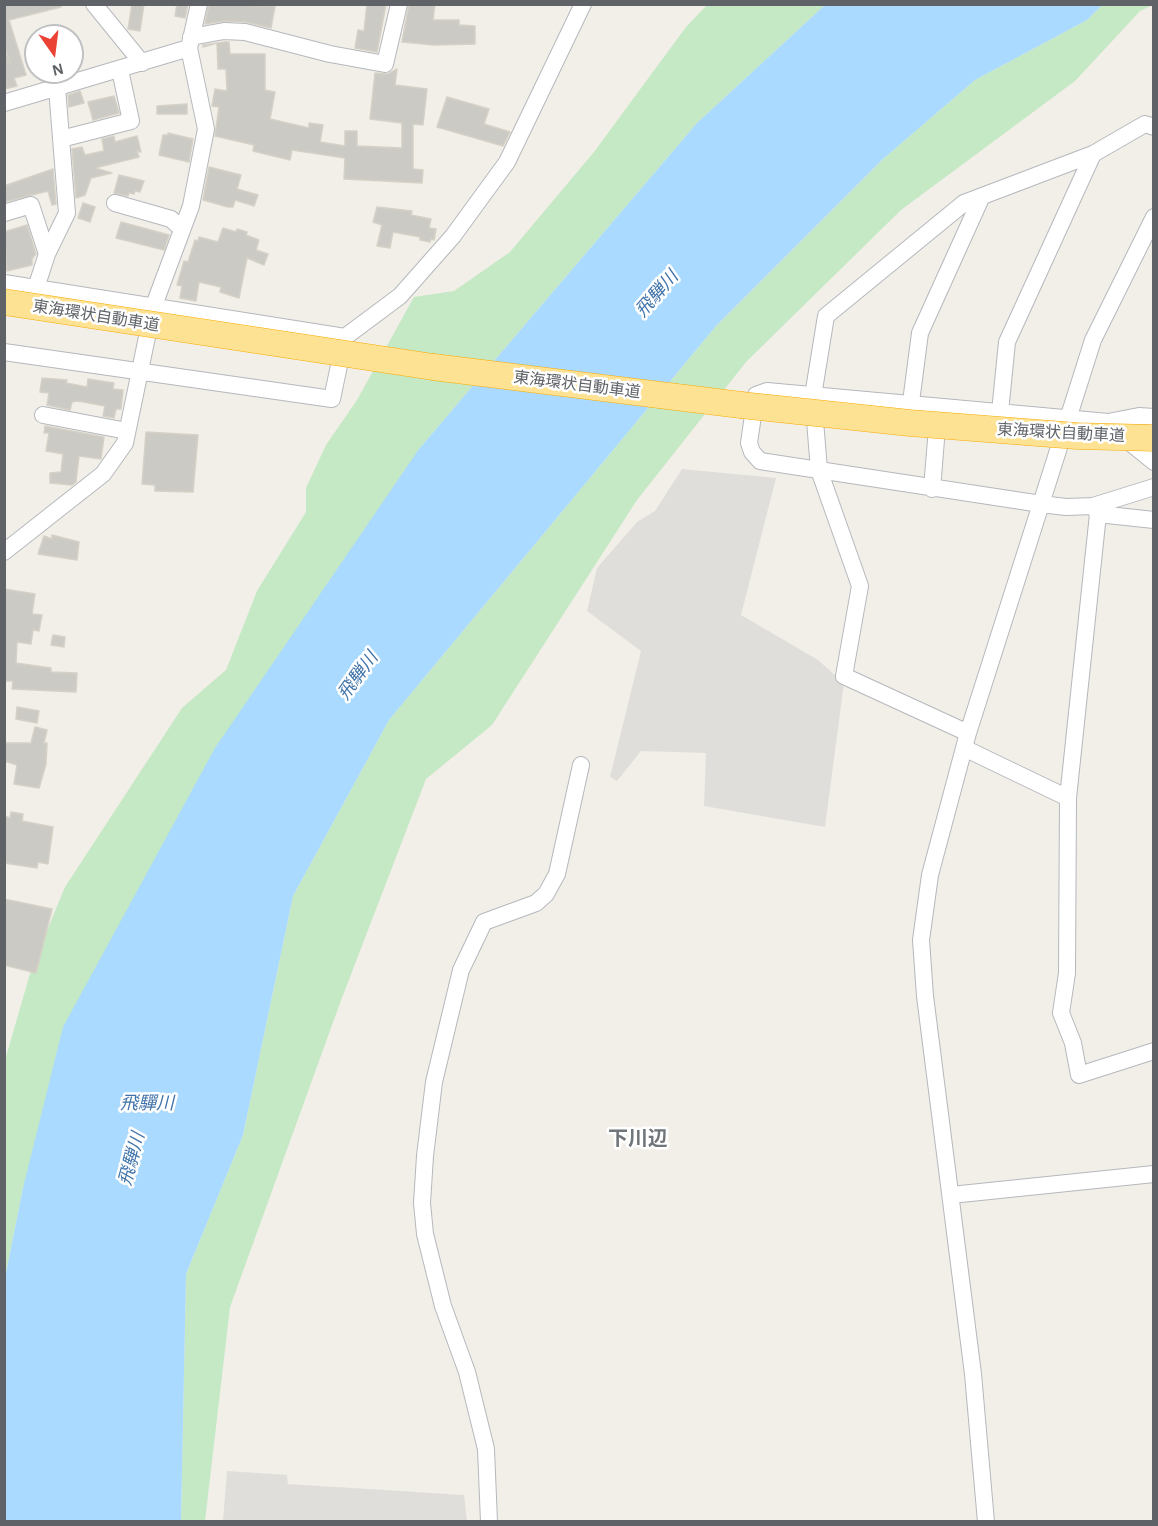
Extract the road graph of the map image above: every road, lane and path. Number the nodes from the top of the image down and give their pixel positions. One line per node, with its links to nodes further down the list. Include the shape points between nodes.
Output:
1 (94, 4): 6 (street)
2 (199, 4): 5 (street)
3 (399, 4): 5 (street, via 385,64 245,32 224,31)
4 (583, 4): 23 (street, via 507,162 453,236 400,296)
5 (190, 42): 6 (street); 17 (street, via 206,129 191,206)
6 (142, 63): 7 (street)
7 (120, 70): 8 (street); 11 (street, via 131,121)
8 (57, 88): 9 (street); 11 (street)
9 (4, 103)
10 (1154, 127): 12 (street, via 1145,124)
11 (61, 139): 18 (street, via 68,213)
12 (1093, 154): 13 (street); 29 (street, via 1007,342)
13 (982, 196): 26 (street, via 964,203 826,316); 27 (street, via 920,333)
14 (116, 203): 17 (street, via 171,219)
15 (4, 213): 18 (street, via 31,205)
16 (1154, 217): 32 (street, via 1094,340)
17 (182, 229): 22 (street)
18 (47, 255): 20 (street)
19 (4, 282): 20 (street)
20 (36, 288): 22 (street)
21 (4, 302): 35 (highway, 東海環状自動車道, bridge, via 409,364 718,403 934,425)
22 (153, 308): 23 (street); 25 (street)
23 (345, 337): 25 (street, via 333,399)
24 (4, 352): 25 (street)
25 (139, 372): 34 (street)
26 (813, 396): 27 (street); 37 (street); 37 (street, via 767,391 756,395 749,443 760,462)
27 (911, 402): 28 (street)
28 (939, 406): 29 (street); 39 (street)
29 (1000, 412): 32 (street)
30 (43, 415): 34 (street)
31 (1154, 417): 33 (street)
32 (1066, 418): 33 (street); 40 (street)
33 (1108, 422): 36 (street)
34 (127, 431): 43 (street, via 125,442 103,474)
35 (1154, 438)
36 (1154, 462)
37 (819, 470): 39 (street); 44 (street, via 860,586 844,676)
38 (1154, 487): 41 (street)
39 (932, 489): 40 (street)
40 (1041, 504): 41 (street); 44 (street)
41 (1096, 510): 42 (street); 46 (street)
42 (1154, 520)
43 (4, 552)
44 (966, 740): 46 (street); 49 (street, via 930,875 921,940)
45 (581, 765): 50 (street, via 557,873 546,894 536,903 484,922 461,970 435,1082 425,1156 424,1234 442,1306 467,1372 486,1449)
46 (1068, 798): 47 (street, via 1067,973 1061,1013 1079,1075)
47 (1154, 1051)
48 (1154, 1174): 49 (street)
49 (951, 1195): 51 (street)
50 (489, 1521)
51 (986, 1521)

